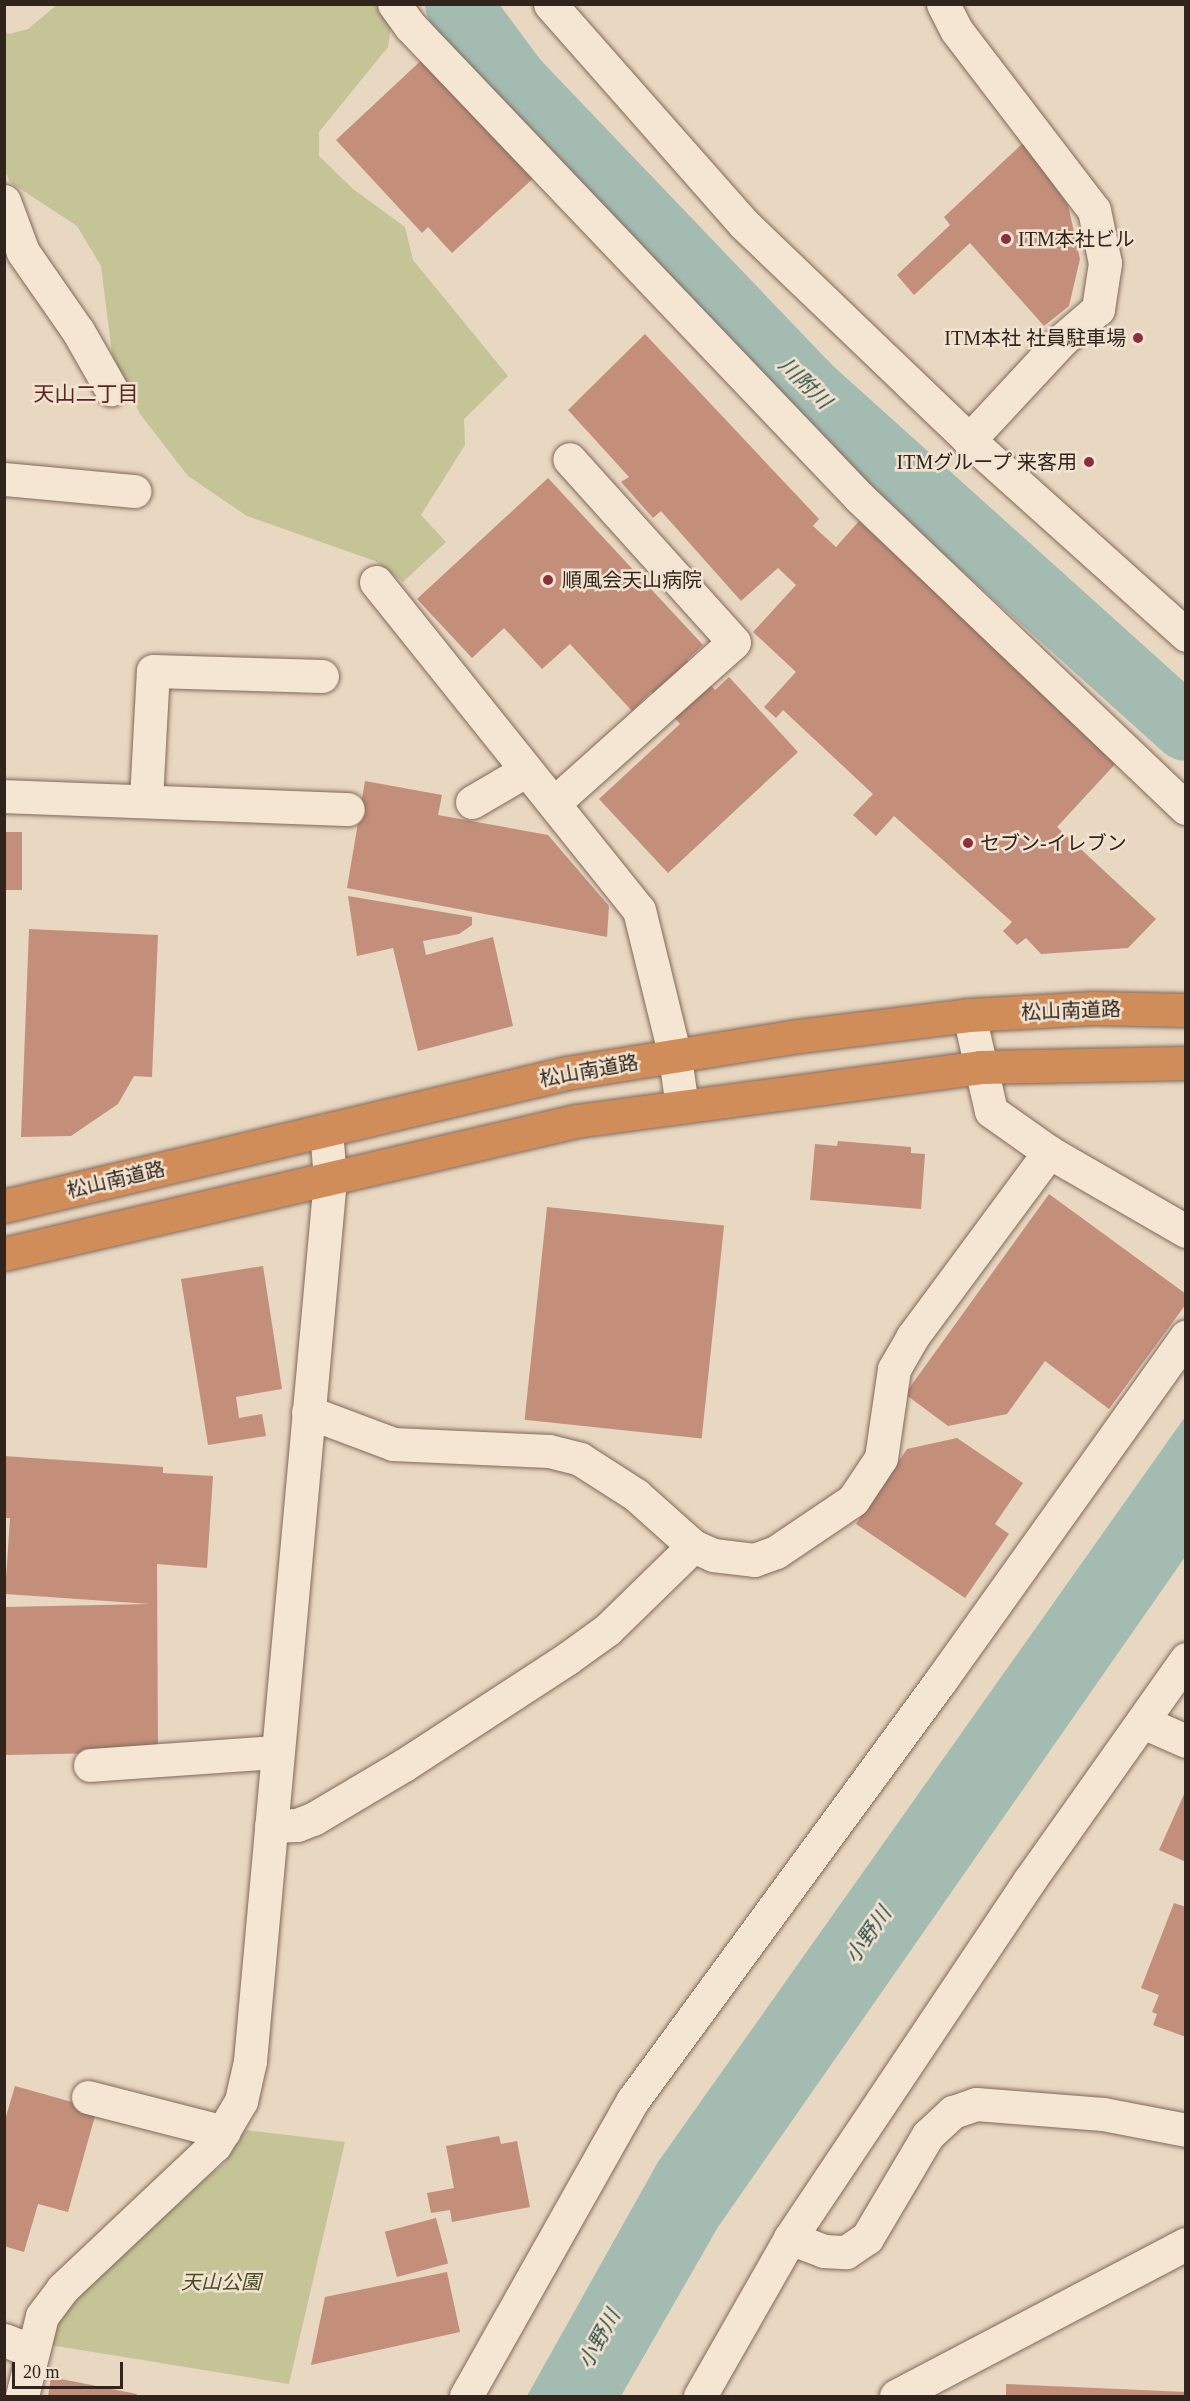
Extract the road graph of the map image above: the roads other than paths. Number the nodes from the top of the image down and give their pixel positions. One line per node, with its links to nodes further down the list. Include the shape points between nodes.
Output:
1 (394, 4): 18 (street, via 410,26 860,497)
2 (550, 4): 6 (street, via 744,224)
3 (943, 4): 6 (street, via 957,31 1094,210 1105,263 1098,309 1062,340)
4 (4, 201): 5 (street, via 23,252 78,331)
5 (111, 388)
6 (969, 440): 11 (street)
7 (569, 459): 17 (street, via 734,642)
8 (4, 479): 9 (street)
9 (134, 491)
10 (376, 582): 13 (street)
11 (1185, 635)
12 (322, 676): 15 (street, via 153,670)
13 (525, 771): 16 (street); 17 (street)
14 (4, 796): 15 (street)
15 (146, 799): 19 (street)
16 (472, 802)
17 (554, 803): 22 (street, via 639,910)
18 (1185, 808)
19 (348, 809)
20 (1185, 1009): 21 (highway, 松山南道路, via 1094,1008)
21 (969, 1015): 22 (highway, 松山南道路, via 799,1036); 24 (street)
22 (675, 1057): 25 (street); 26 (highway, 松山南道路, via 567,1072)
23 (1185, 1063): 24 (highway)
24 (980, 1067): 25 (highway); 27 (street, via 991,1111)
25 (682, 1107): 28 (highway, via 576,1121)
26 (326, 1130): 28 (street); 29 (highway, 松山南道路)
27 (1049, 1152): 30 (street); 34 (street, via 894,1369 881,1458 853,1500 776,1552 754,1560 713,1555)
28 (330, 1179): 31 (highway); 33 (street)
29 (4, 1206)
30 (1185, 1231)
31 (4, 1254)
32 (1185, 1336): 48 (street, via 941,1680 633,2100)
33 (309, 1412): 34 (street, via 393,1444 549,1451 580,1459 636,1495); 38 (street)
34 (693, 1546): 40 (street, via 608,1629 568,1658 313,1819 297,1825)
35 (1185, 1659): 36 (street)
36 (1143, 1722): 37 (street); 44 (street, via 1029,1881)
37 (1185, 1741)
38 (277, 1752): 39 (street); 40 (street)
39 (90, 1765)
40 (271, 1826): 43 (street, via 250,2061 241,2101)
41 (88, 2097): 43 (street)
42 (1185, 2130): 44 (street, via 1113,2115 976,2104 953,2112 928,2135 867,2238 846,2252 824,2251)
43 (224, 2132): 46 (street, via 215,2145 62,2289)
44 (790, 2238): 49 (street)
45 (1185, 2244): 50 (street)
46 (19, 2346): 47 (street)
47 (22, 2397)
48 (466, 2397)
49 (700, 2397)
50 (896, 2397)

